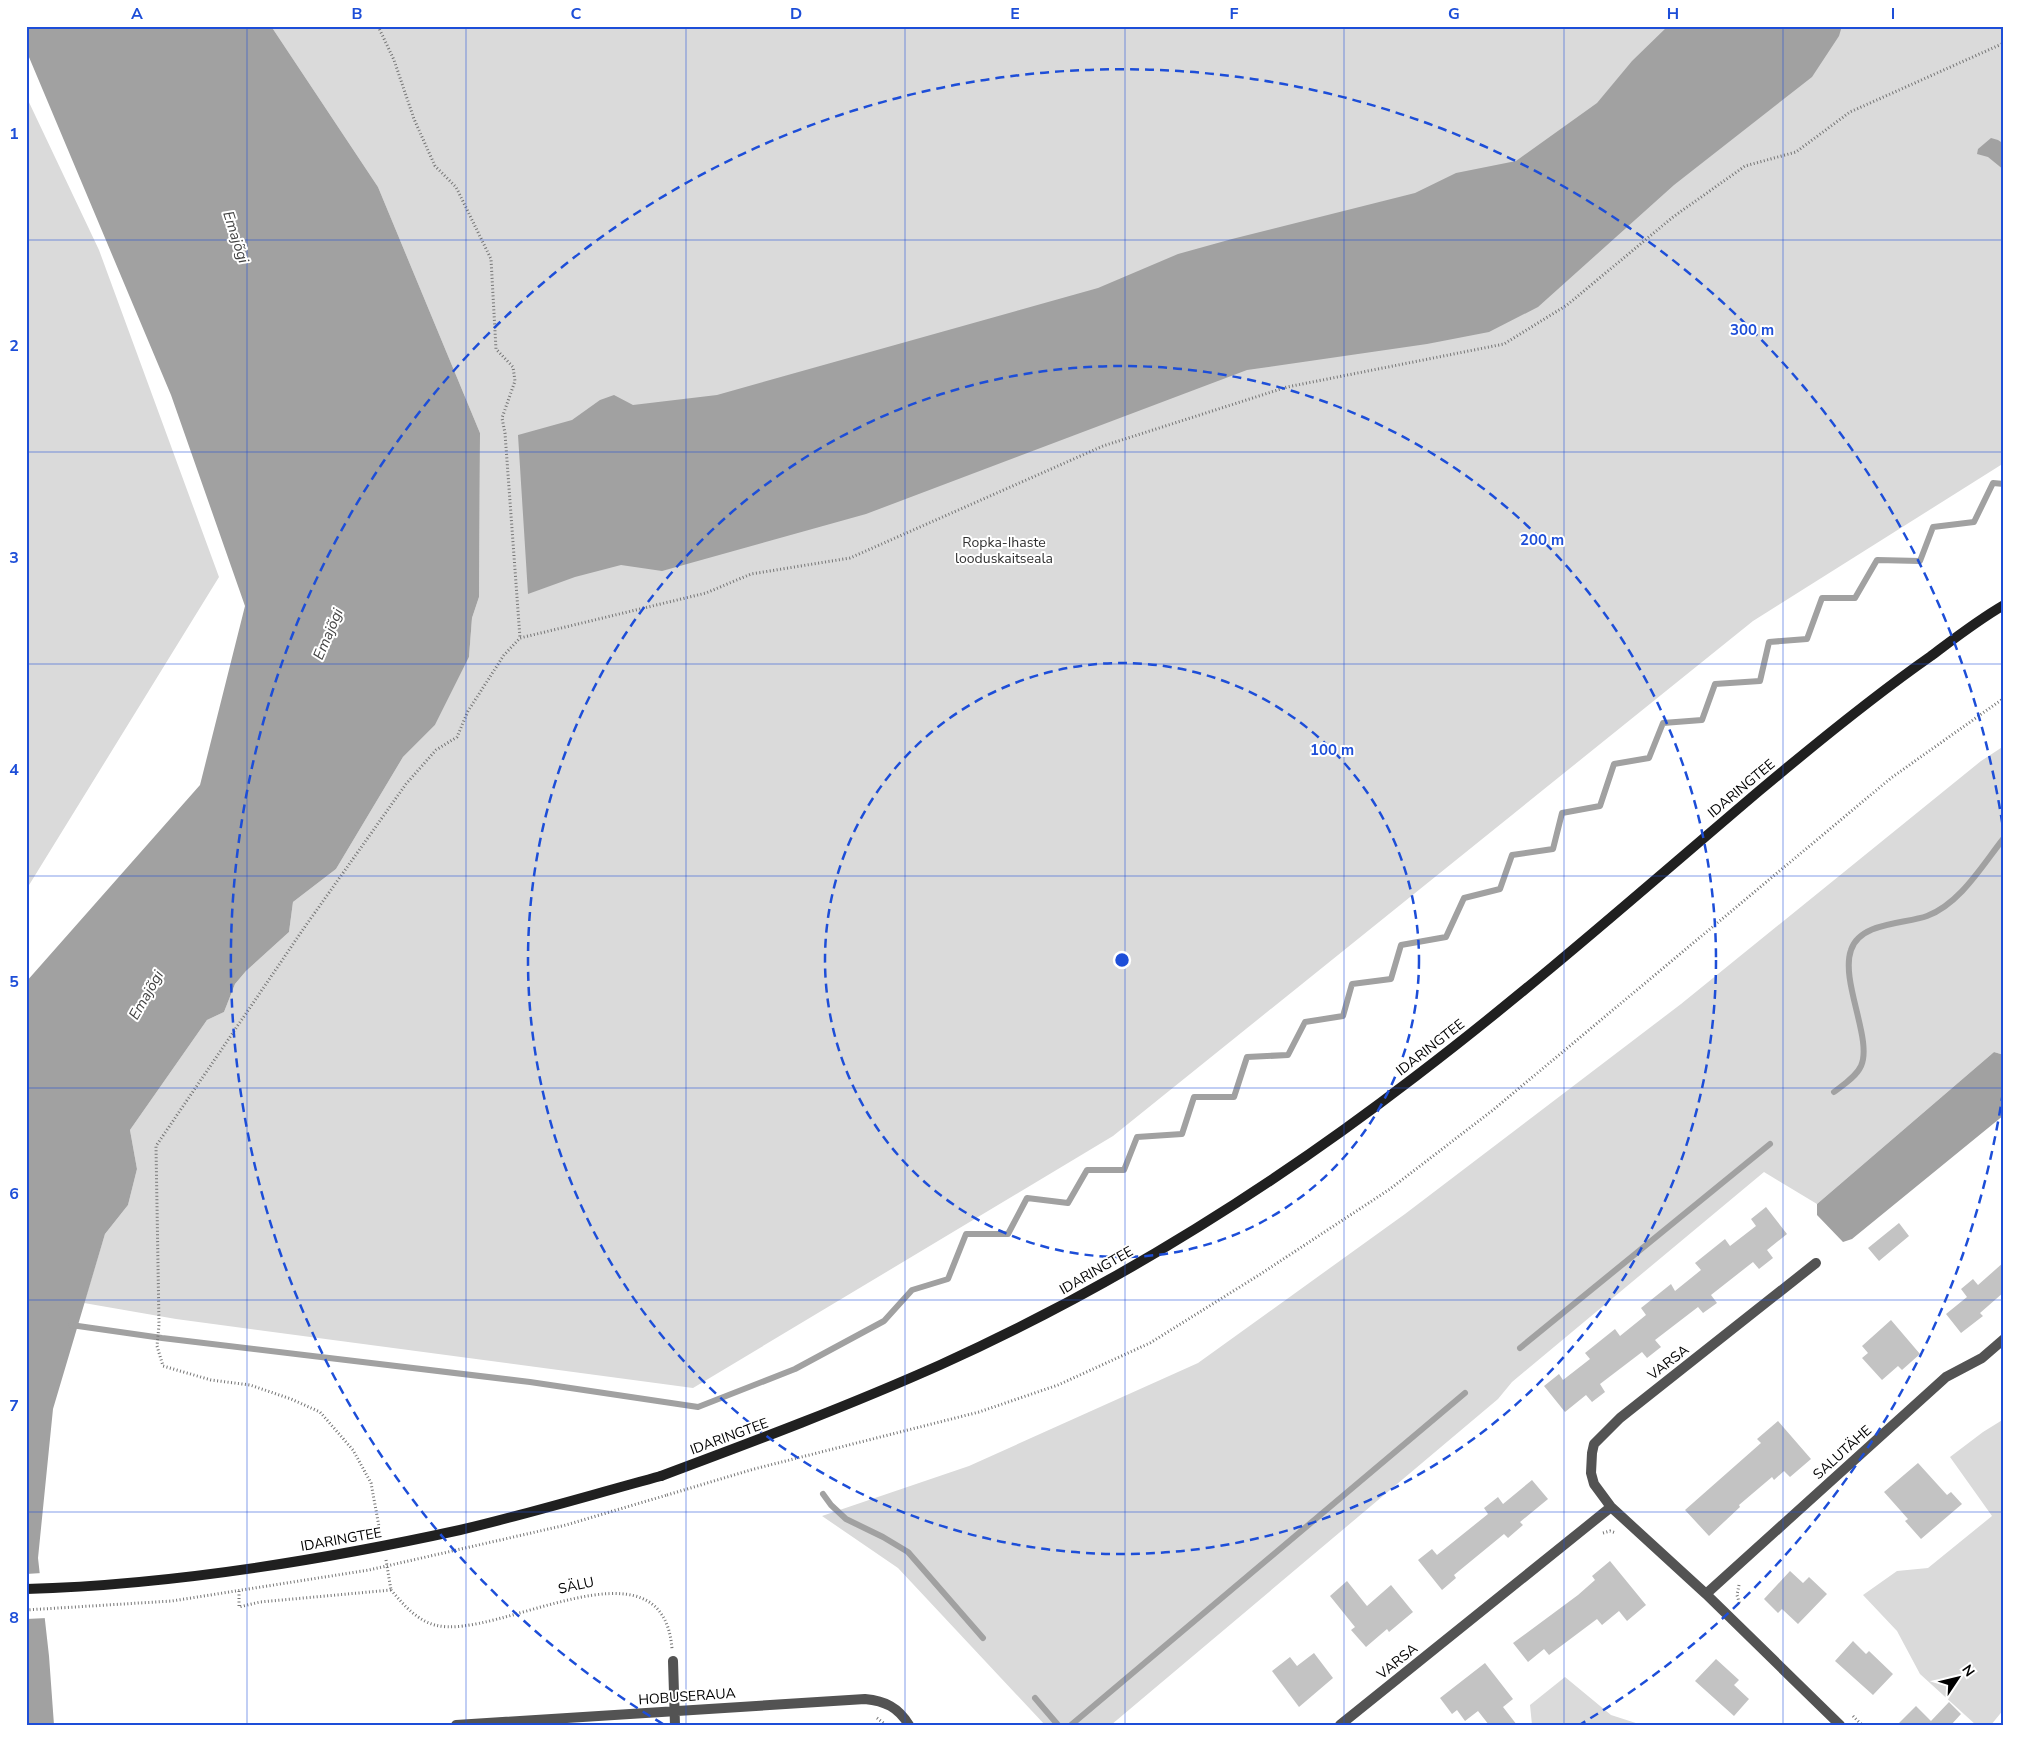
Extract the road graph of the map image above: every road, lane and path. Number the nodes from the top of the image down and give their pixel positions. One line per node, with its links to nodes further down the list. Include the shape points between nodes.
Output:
1 (378, 26): 4 (path, via 435,166 456,187 491,259 496,349 514,367 516,381 502,418)
2 (2004, 43): 4 (path, via 1850,112 1796,152 1745,166 1673,217 1567,305 1504,344 1287,388 1103,446 850,558 751,574 706,593)
3 (2004, 605): 15 (main road, IDARINGTEE, bridge, via 1882,691 1417,1076 1299,1161 1182,1237 1058,1307 951,1360 811,1420 661,1476 461,1529 358,1551 168,1580)
4 (520, 638): 12 (path, via 504,655 468,711 456,737 436,750 406,784 156,1146 157,1346 163,1366 211,1380 250,1386 320,1412 353,1450 371,1483)
5 (2004, 698): 8 (path, via 1891,778 1493,1110 1390,1189 1150,1343 1058,1385 979,1412)
6 (1816, 1262): 9 (street, VARSA, via 1620,1418 1594,1444 1594,1484)
7 (2004, 1339): 18 (street, SALUTÄHE, via 1982,1358 1946,1378)
8 (667, 1494)
9 (1611, 1506): 18 (street, VARSA); 26 (street, VARSA)
10 (1602, 1533): 11 (path)
11 (1619, 1534)
12 (382, 1542)
13 (384, 1551): 16 (path)
14 (1743, 1578): 19 (path, via 1737,1595)
15 (26, 1590)
16 (391, 1590): 17 (path, via 260,1602 239,1607); 20 (path, SÄLU, via 409,1611 435,1625 464,1627 612,1592 638,1596 658,1608 671,1632)
17 (239, 1592)
18 (1706, 1594): 27 (street, VARSA)
19 (1742, 1608)
20 (673, 1661): 21 (street)
21 (674, 1710): 23 (street, HOBUSERAUA); 24 (street); 25 (street, HOBUSERAUA, via 865,1698 890,1705)
22 (1848, 1711): 28 (path)
23 (456, 1725)
24 (675, 1725)
25 (909, 1725)
26 (1340, 1725)
27 (1840, 1725)
28 (1862, 1725)

